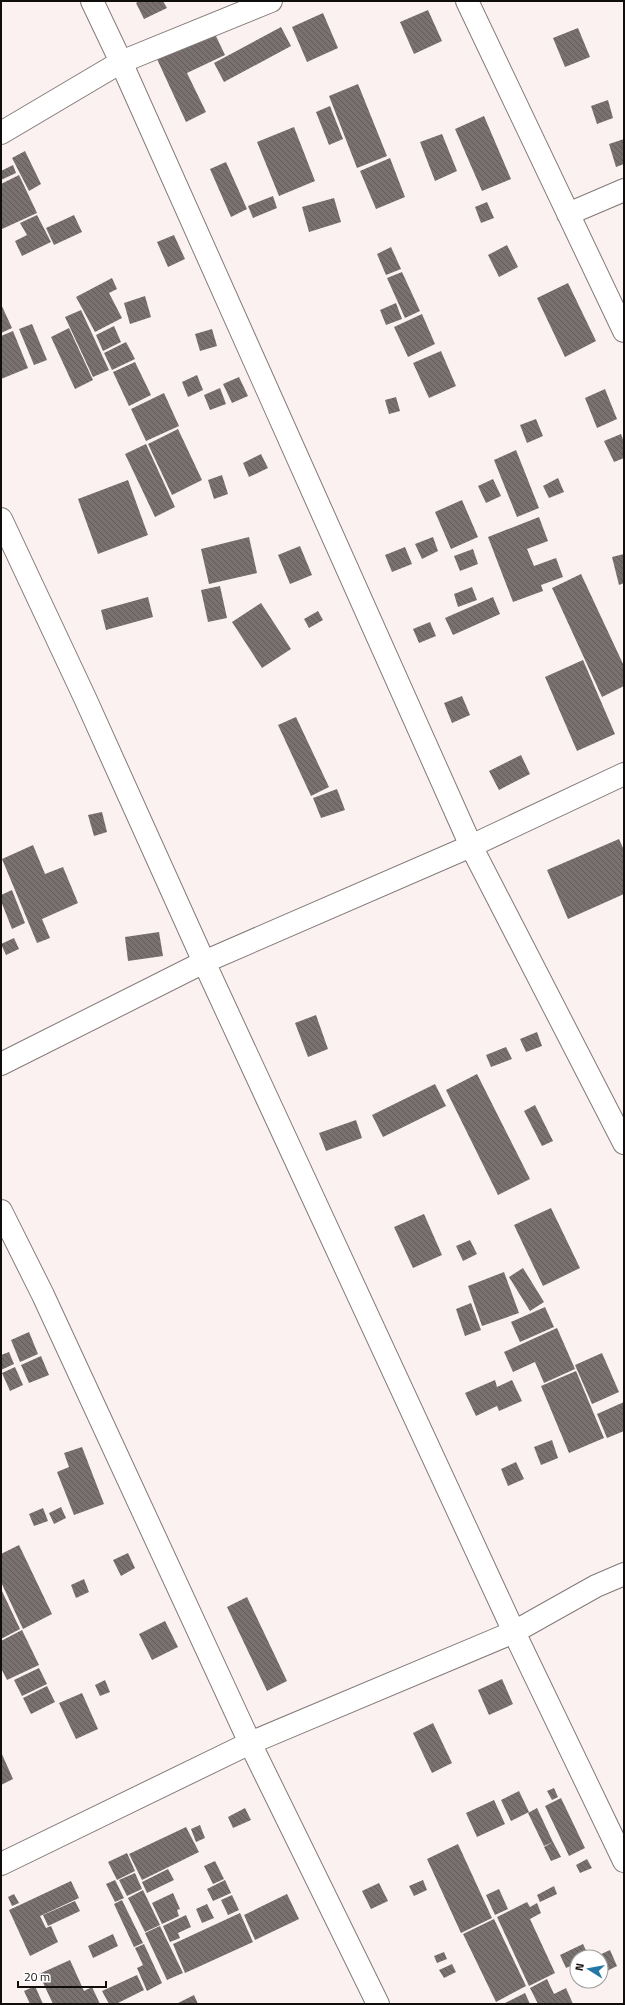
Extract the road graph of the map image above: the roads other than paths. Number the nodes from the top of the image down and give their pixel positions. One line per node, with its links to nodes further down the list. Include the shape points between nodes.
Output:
1 (92, 1): 4 (street)
2 (271, 1): 4 (street)
3 (467, 1): 7 (street)
4 (121, 62): 5 (street); 11 (street)
5 (1, 133)
6 (624, 190): 7 (street)
7 (568, 214): 8 (street)
8 (624, 331)
9 (1, 519): 12 (street)
10 (624, 774): 11 (street)
11 (472, 846): 12 (street); 14 (street)
12 (204, 962): 13 (street); 17 (street)
13 (1, 1064)
14 (624, 1143)
15 (1, 1211): 18 (street, via 43,1295)
16 (624, 1574): 17 (street, via 596,1586)
17 (514, 1632): 18 (street); 19 (street)
18 (250, 1743): 20 (street); 21 (street)
19 (624, 1861)
20 (1, 1864)
21 (378, 2004)

